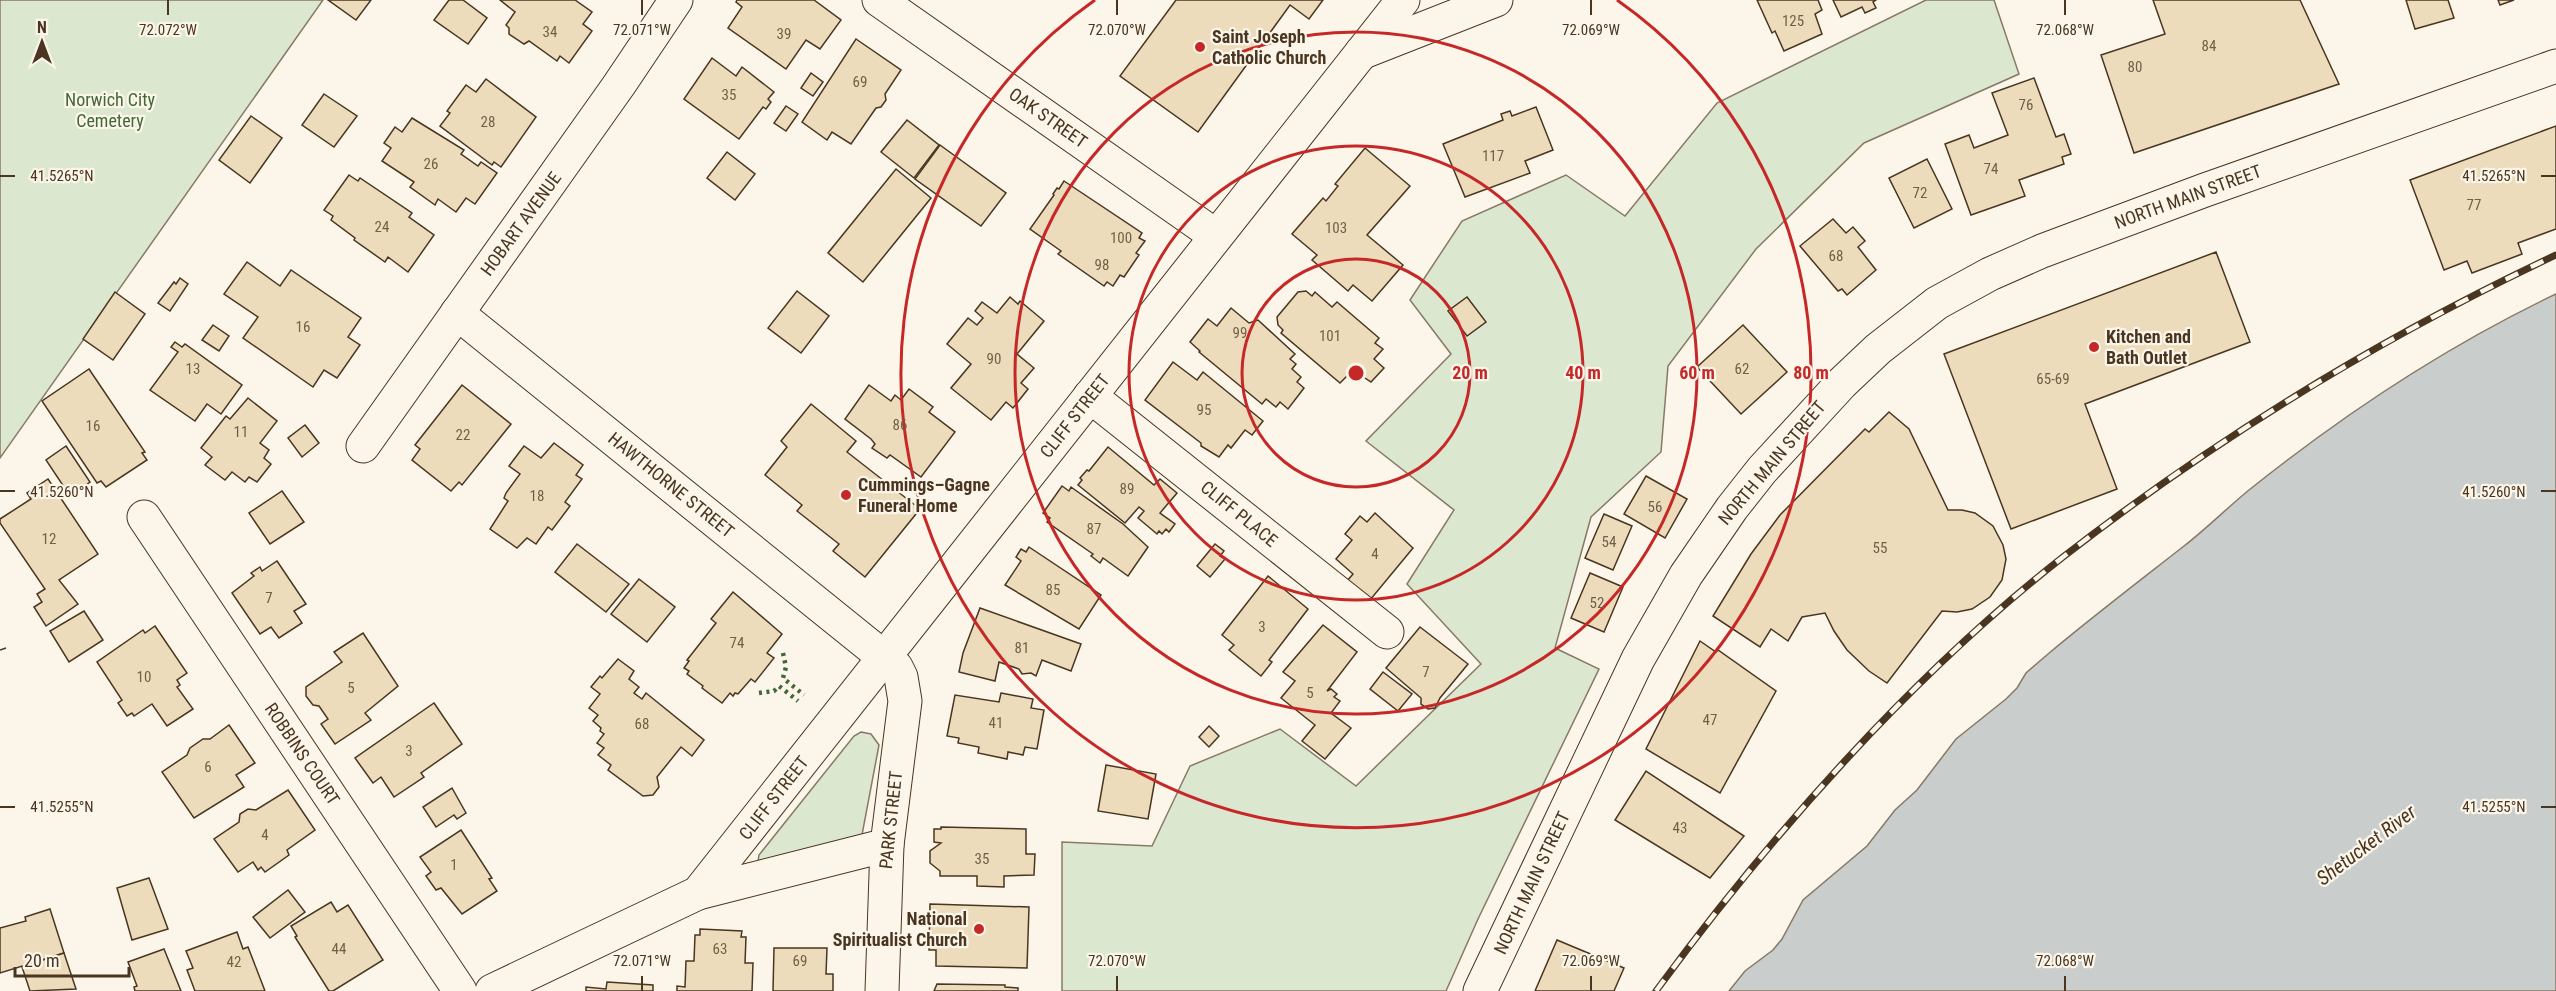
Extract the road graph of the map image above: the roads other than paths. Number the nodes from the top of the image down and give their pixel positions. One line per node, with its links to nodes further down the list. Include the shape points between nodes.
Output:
1 (676, 0): 8 (street, HOBART AVENUE, via 620,86)
2 (879, 0): 7 (street, OAK STREET)
3 (1403, 0): 5 (street, CLIFF STREET)
4 (1497, 0): 5 (street)
5 (1360, 54): 7 (street, CLIFF STREET)
6 (2556, 66): 19 (street, NORTH MAIN STREET, via 2042,251 1936,303 1878,349 1762,470 1686,575 1638,659)
7 (1216, 236): 9 (street, CLIFF STREET)
8 (457, 313): 10 (street, HOBART AVENUE); 13 (street, HAWTHORNE STREET)
9 (1090, 396): 12 (street, CLIFF PLACE); 13 (street, CLIFF STREET)
10 (363, 446)
11 (144, 516): 16 (street, ROBBINS COURT)
12 (1387, 632)
13 (885, 657): 14 (street, PARK STREET, via 901,677 906,701); 15 (street, CLIFF STREET)
14 (887, 845): 15 (street, CLIFF STREET); 18 (street, PARK STREET)
15 (698, 893): 17 (street, CLIFF STREET)
16 (460, 991)
17 (492, 991)
18 (882, 991)
19 (1480, 991)

